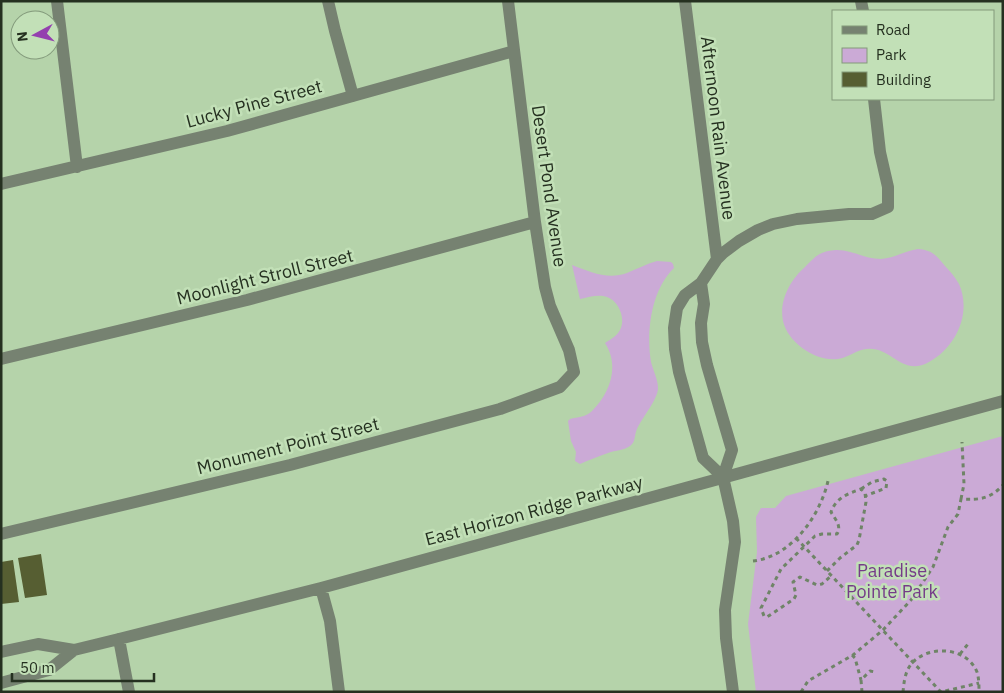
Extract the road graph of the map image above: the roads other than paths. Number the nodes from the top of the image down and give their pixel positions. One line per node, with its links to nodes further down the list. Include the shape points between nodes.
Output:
1 (57, 1): 8 (street)
2 (328, 1): 6 (street)
3 (508, 1): 5 (street, Desert Pond Avenue)
4 (685, 1): 11 (street, Afternoon Rain Avenue)
5 (514, 51): 6 (street, Lucky Pine Street); 10 (street, Desert Pond Avenue)
6 (354, 96): 8 (street, Lucky Pine Street)
7 (874, 100): 11 (street, via 888,187 888,207 872,214 797,219 773,224 739,241)
8 (77, 167): 9 (street, Lucky Pine Street)
9 (1, 184)
10 (535, 222): 13 (street, Moonlight Stroll Street, via 247,300); 14 (street, Desert Pond Avenue, via 550,306 569,350)
11 (717, 259): 12 (street)
12 (702, 283): 16 (street, via 702,342 732,450); 16 (street, via 685,295 678,308 674,328 675,349 703,458)
13 (1, 359)
14 (574, 372): 17 (street, Monument Point Street, via 560,387 490,411 290,465)
15 (1003, 401): 16 (street, East Horizon Ridge Parkway)
16 (723, 478): 18 (street, East Horizon Ridge Parkway); 25 (street, via 735,542 725,610)
17 (1, 534)
18 (321, 588): 19 (street, East Horizon Ridge Parkway); 24 (street, via 330,621)
19 (119, 639): 20 (street, East Horizon Ridge Parkway); 23 (street)
20 (74, 650): 21 (street, East Horizon Ridge Parkway, via 38,644); 22 (street, East Horizon Ridge Parkway, via 49,670)
21 (1, 652)
22 (1, 683)
23 (129, 692)
24 (339, 692)
25 (733, 692)

